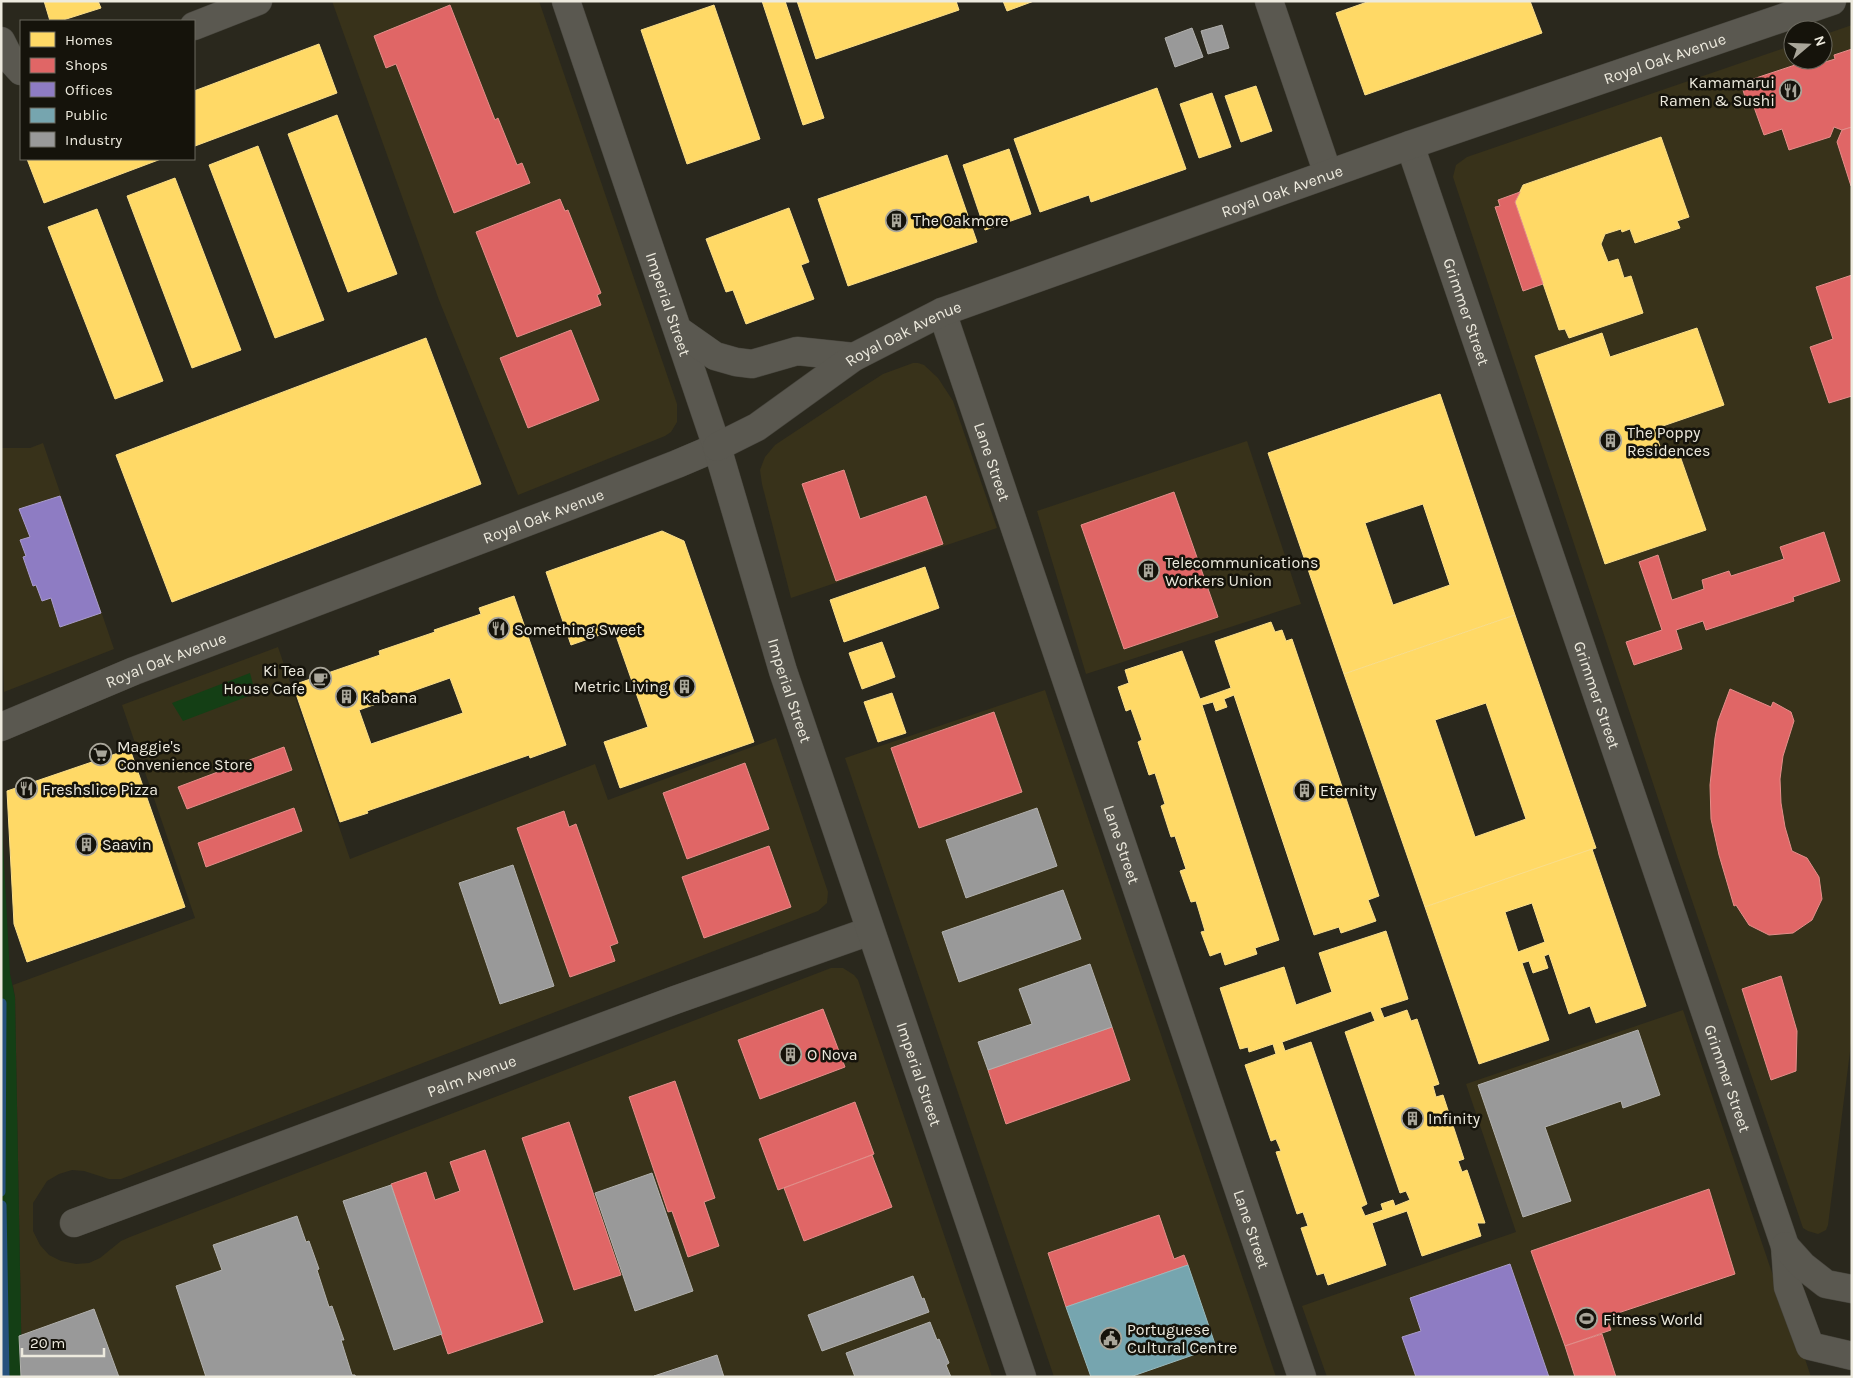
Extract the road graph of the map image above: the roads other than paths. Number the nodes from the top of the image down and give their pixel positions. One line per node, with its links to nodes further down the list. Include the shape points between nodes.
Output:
1 (258, 1): 5 (street)
2 (566, 1): 11 (street, Imperial Street)
3 (1270, 1): 9 (street)
4 (1832, 1): 8 (street, Royal Oak Avenue)
5 (195, 26)
6 (1, 41): 7 (street)
7 (20, 70)
8 (1410, 145): 9 (street, Royal Oak Avenue); 17 (street, Grimmer Street)
9 (1328, 174): 10 (street, Royal Oak Avenue)
10 (942, 312): 12 (street, Royal Oak Avenue); 21 (street, Lane Street)
11 (678, 330): 12 (street, via 715,356 736,362 752,364 797,351); 13 (street, Imperial Street)
12 (854, 357): 13 (street, Royal Oak Avenue, via 757,427)
13 (717, 446): 14 (street, Royal Oak Avenue, via 585,500 134,672); 15 (street, Imperial Street, via 783,671)
14 (1, 727)
15 (870, 931): 16 (street, Palm Avenue, via 666,1003); 20 (street, Imperial Street)
16 (74, 1223)
17 (1785, 1246): 18 (street, Grimmer Street, via 1826,1284); 19 (street, Grimmer Street, via 1788,1287 1810,1346)
18 (1852, 1289)
19 (1852, 1356)
20 (1022, 1377)
21 (1302, 1377)

